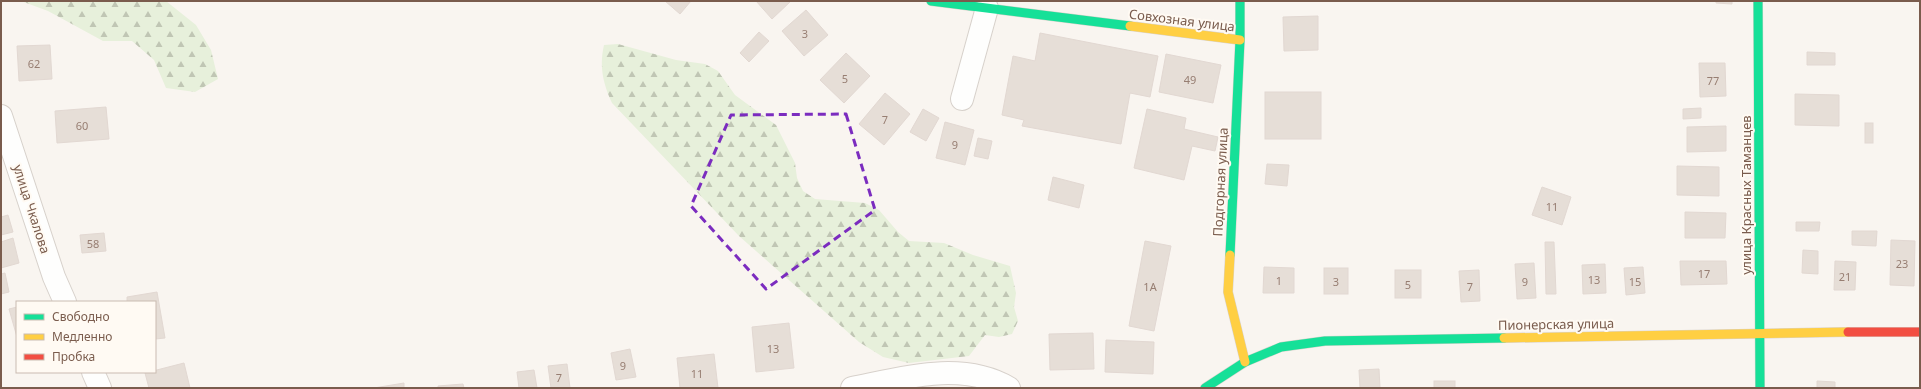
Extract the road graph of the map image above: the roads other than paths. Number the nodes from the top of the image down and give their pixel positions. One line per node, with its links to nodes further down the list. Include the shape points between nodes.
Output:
1 (931, 1): 4 (street, Совхозная улица)
2 (1240, 1): 5 (street, Подгорная улица)
3 (1758, 1): 10 (street, улица Красных Таманцев)
4 (987, 8): 5 (street, Совхозная улица); 6 (street)
5 (1240, 40): 11 (street, Подгорная улица, via 1228,292)
6 (962, 99)
7 (1, 116): 8 (street, улица Чкалова, via 54,277)
8 (65, 301)
9 (1920, 332): 10 (street, Пионерская улица)
10 (1760, 333): 11 (street, Пионерская улица, via 1326,341 1281,346); 17 (street, улица Красных Таманцев)
11 (1244, 362): 16 (street, Пионерская улица)
12 (93, 373): 13 (street)
13 (100, 388)
14 (852, 388): 15 (street, via 922,375 964,373 995,379)
15 (1009, 388)
16 (1205, 388)
17 (1760, 388)

